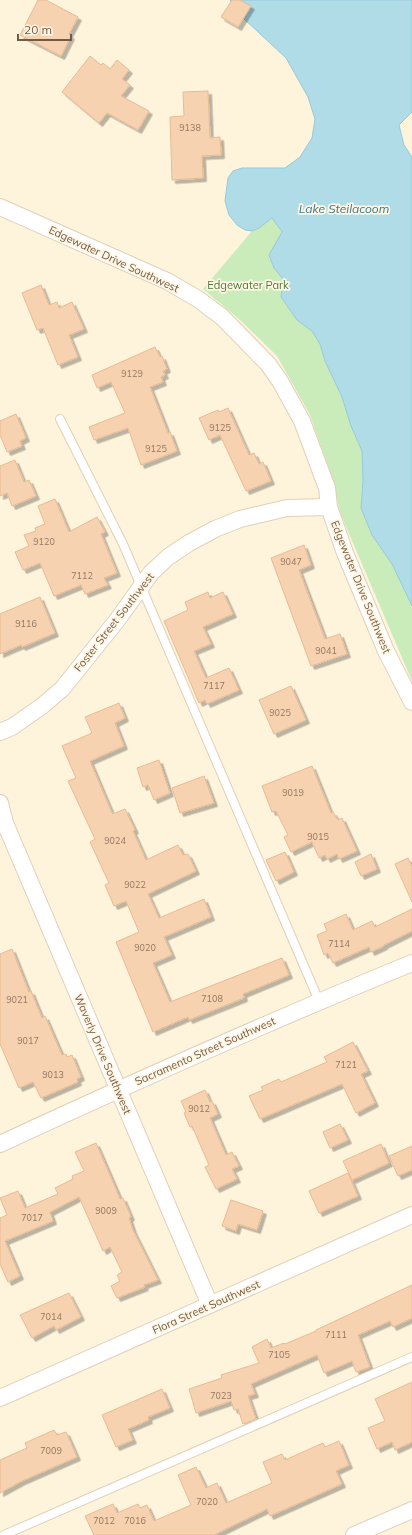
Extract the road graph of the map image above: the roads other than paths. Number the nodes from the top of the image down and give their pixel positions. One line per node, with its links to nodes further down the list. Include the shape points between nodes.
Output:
1 (0, 207): 3 (street, Edgewater Drive Southwest, via 167,281 222,317 268,364 280,381 302,421 327,488)
2 (60, 418): 4 (lane, via 123,544)
3 (329, 507): 4 (street, Foster Street Southwest, via 288,508 247,517 215,530 168,557); 5 (street, Edgewater Drive Southwest, via 345,553)
4 (141, 587): 6 (street, Foster Street Southwest, via 62,689 12,727); 10 (lane)
5 (412, 702)
6 (0, 732)
7 (0, 803): 8 (street, Waverly Drive Southwest)
8 (2, 824): 11 (street, Waverly Drive Southwest)
9 (412, 963): 10 (street, Sacramento Street Southwest)
10 (319, 1001): 11 (street, Sacramento Street Southwest)
11 (118, 1090): 12 (street, Sacramento Street Southwest); 14 (street, Waverly Drive Southwest)
12 (0, 1144)
13 (412, 1215): 14 (street, Flora Street Southwest)
14 (210, 1305): 16 (street, Flora Street Southwest)
15 (412, 1356): 18 (lane)
16 (0, 1398)
17 (412, 1510): 19 (street)
18 (4, 1535)
19 (354, 1535)

